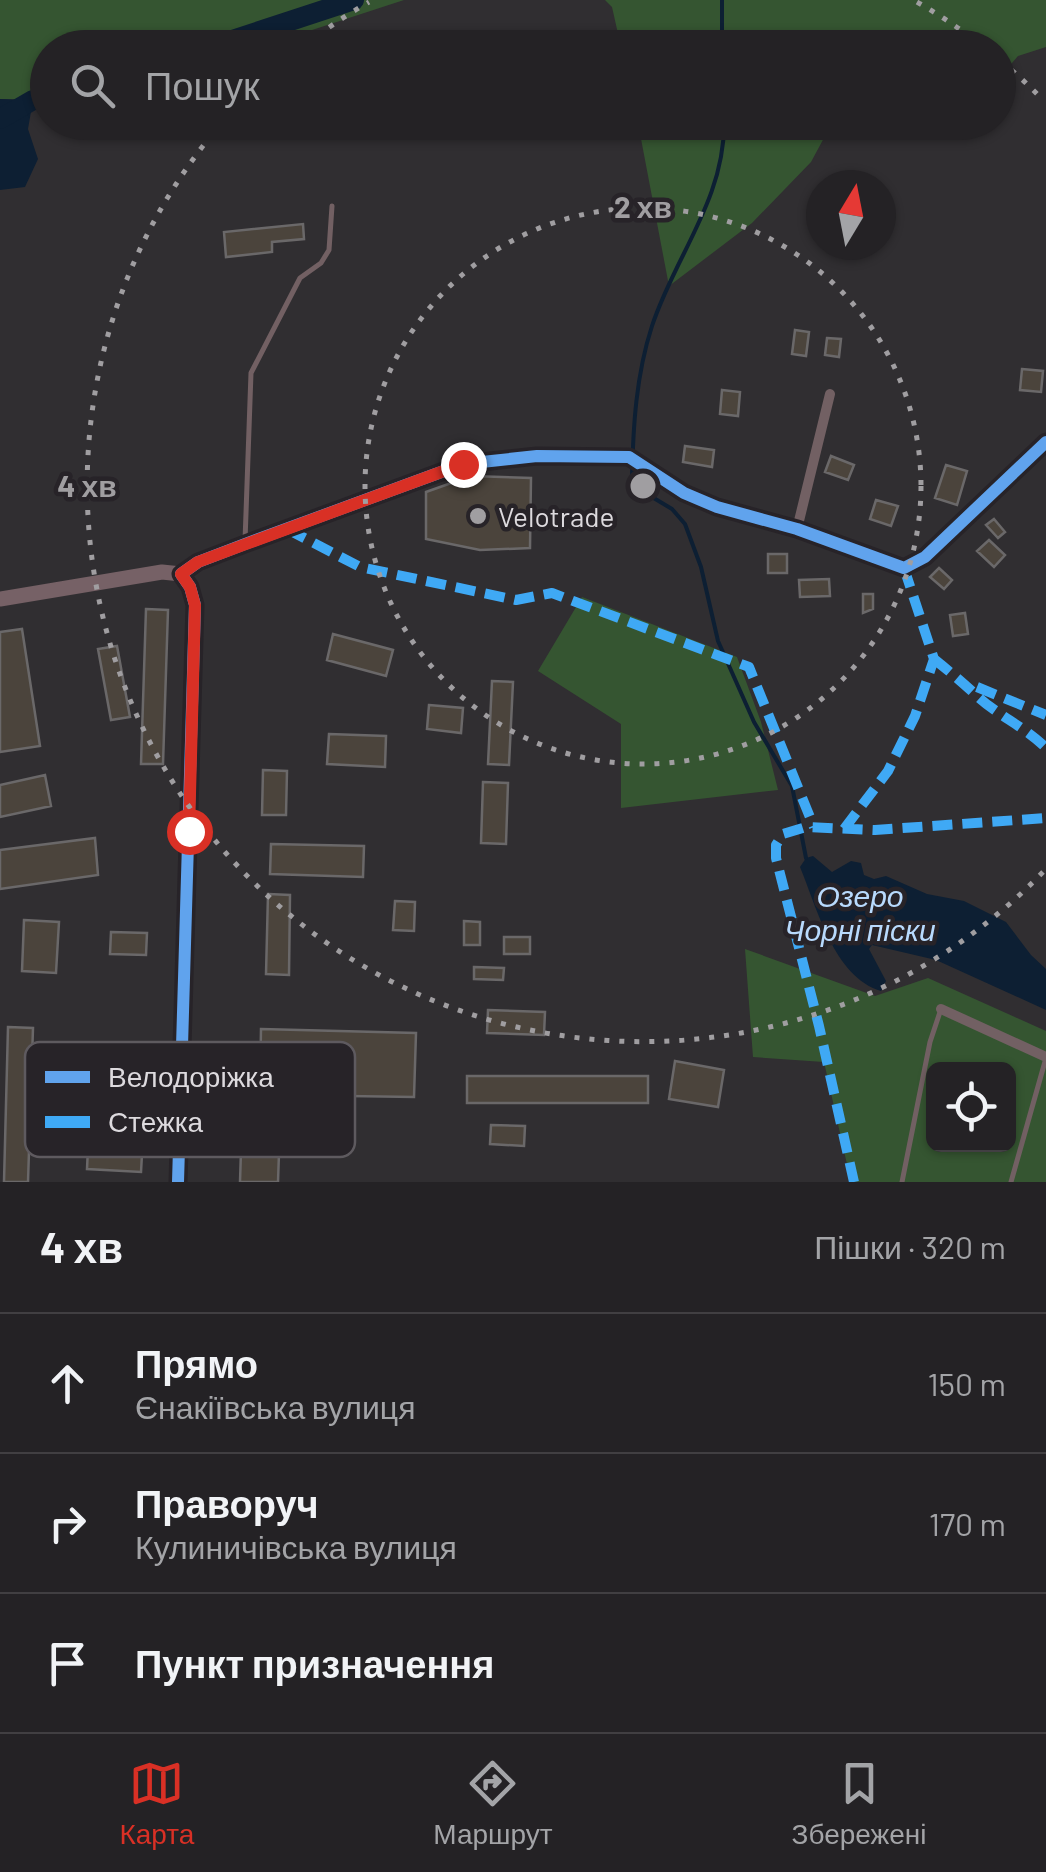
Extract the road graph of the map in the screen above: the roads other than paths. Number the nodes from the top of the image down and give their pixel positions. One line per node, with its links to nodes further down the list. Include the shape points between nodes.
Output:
1 (332, 206): 5 (lane, via 329,250 300,278 251,372)
2 (830, 394): 4 (street)
3 (1046, 442): 4 (street, via 925,557 904,568)
4 (796, 528): 5 (street, via 700,500 629,458 537,456 463,464)
5 (246, 544): 6 (street)
6 (181, 574): 7 (street); 9 (street, via 195,605)
7 (0, 599)
8 (942, 1009): 10 (street); 13 (lane)
9 (182, 1042)
10 (1046, 1057): 14 (lane)
11 (179, 1157): 12 (street)
12 (178, 1182)
13 (902, 1182)
14 (1011, 1182)

